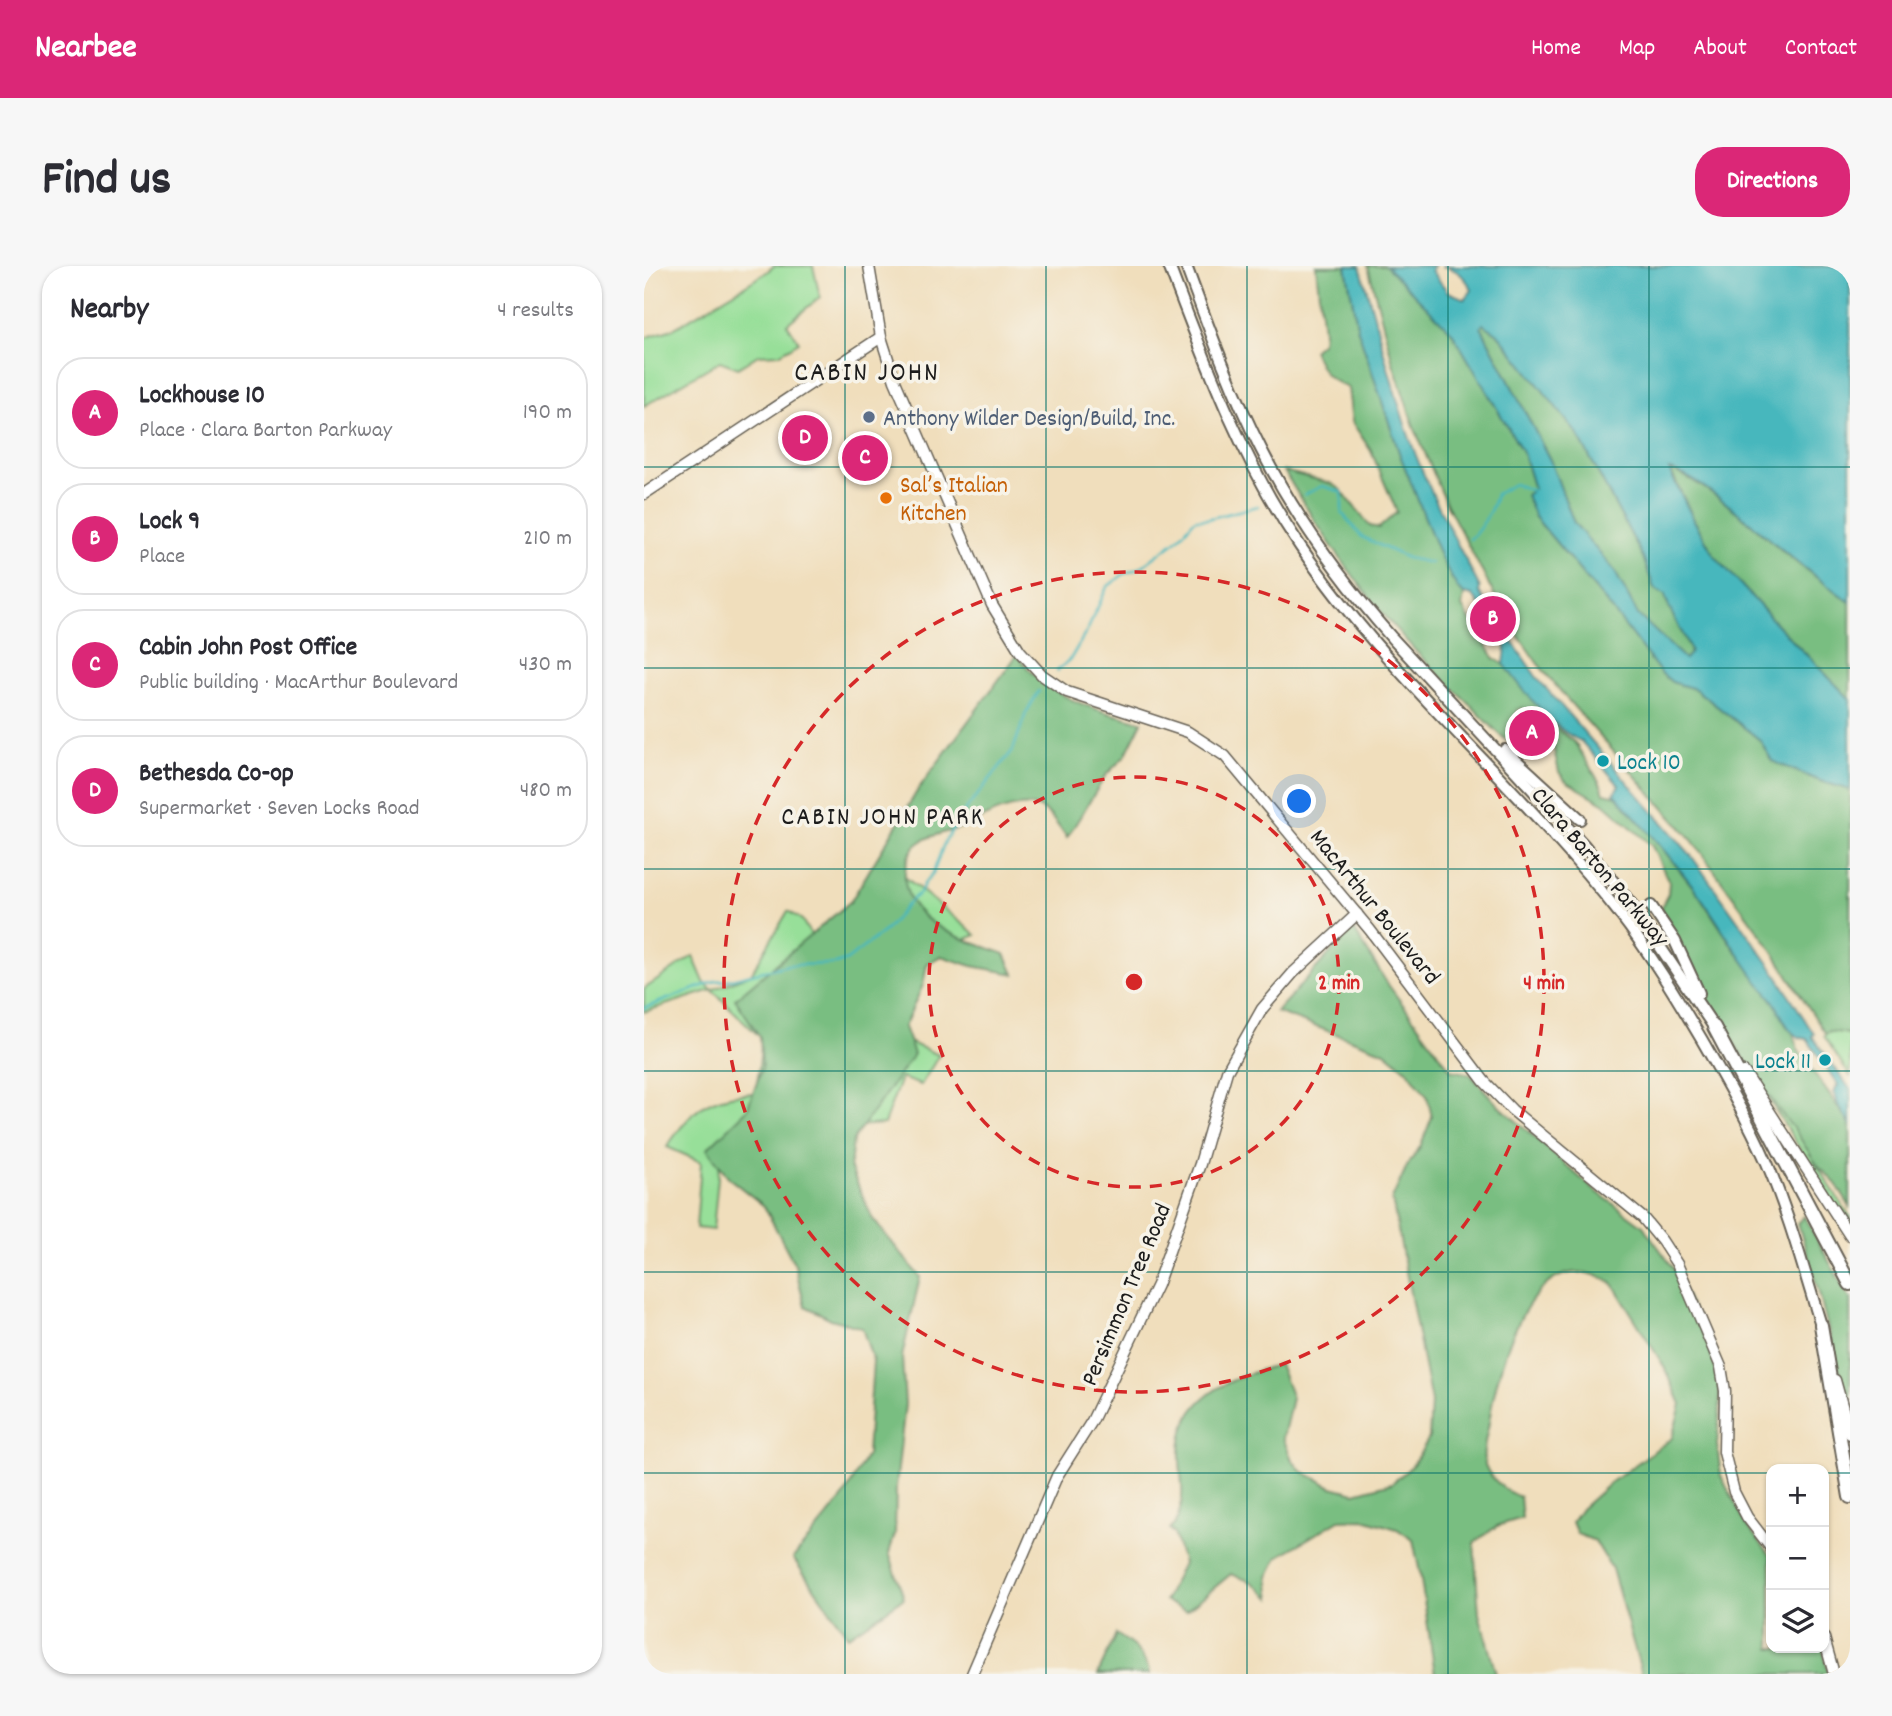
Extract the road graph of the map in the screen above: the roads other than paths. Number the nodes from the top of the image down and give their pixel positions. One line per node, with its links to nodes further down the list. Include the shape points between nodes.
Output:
1 (869, 266): 4 (main road, MacArthur Boulevard)
2 (1169, 266): 13 (main road, Clara Barton Parkway, via 1211,379 1247,457 1300,547 1347,610 1620,913 1667,980 1734,1095 1767,1164)
3 (1186, 266): 6 (main road, Clara Barton Parkway, via 1225,370 1277,481 1341,577)
4 (881, 337): 5 (main road); 9 (main road, MacArthur Boulevard, via 895,381 992,605 1020,651 1042,675 1067,692 1188,732 1225,756)
5 (644, 494)
6 (1445, 696): 7 (main road); 10 (main road, Clara Barton Parkway, via 1583,844 1632,905)
7 (1580, 819)
8 (1651, 905): 10 (main road, via 1675,941)
9 (1357, 914): 16 (main road, MacArthur Boulevard, via 1483,1081 1643,1218 1677,1264 1721,1367 1724,1452 1734,1492); 18 (main road, Persimmon Tree Road, via 1262,1009 1227,1071 1161,1274 1101,1403 1057,1476)
10 (1714, 1027): 11 (main road, Clara Barton Parkway); 12 (highway)
11 (1850, 1236)
12 (1850, 1284)
13 (1821, 1325): 14 (main road, Clara Barton Parkway); 15 (highway)
14 (1850, 1434)
15 (1850, 1497)
16 (1766, 1542)
17 (1828, 1653): 19 (main road)
18 (972, 1674)
19 (1834, 1674)

